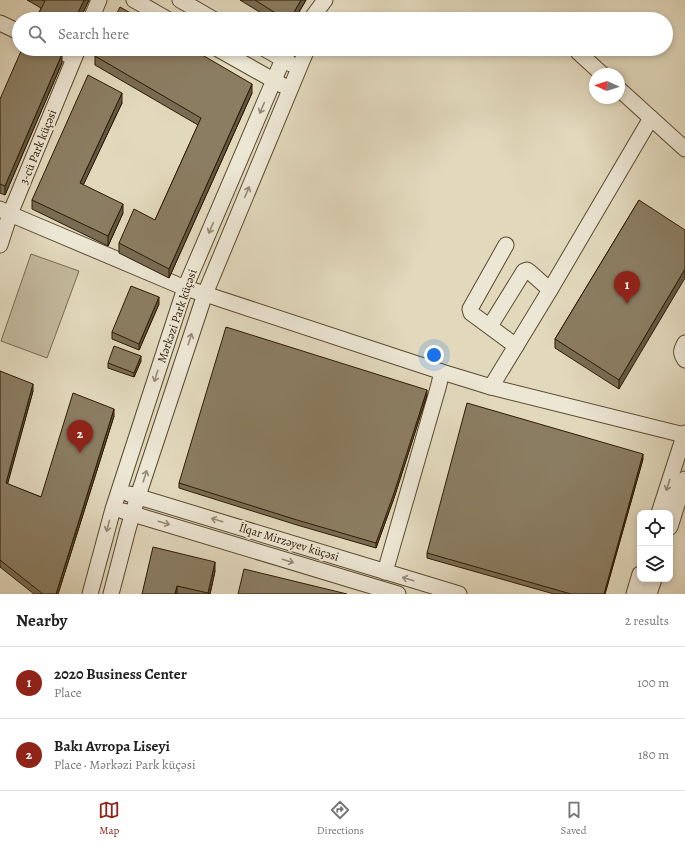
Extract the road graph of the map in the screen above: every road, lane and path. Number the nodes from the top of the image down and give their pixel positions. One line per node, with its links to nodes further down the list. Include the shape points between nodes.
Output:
1 (99, 0): 5 (street)
2 (134, 0): 6 (street)
3 (180, 0): 7 (street)
4 (325, 0): 8 (street); 9 (street)
5 (94, 12)
6 (155, 12)
7 (200, 12)
8 (316, 12)
9 (321, 12)
10 (0, 23): 11 (street)
11 (12, 29)
12 (75, 56): 25 (street, 3-cü Park küçəsi)
13 (230, 56): 20 (street)
14 (285, 56): 20 (street, Mərkəzi Park küçəsi)
15 (288, 56): 19 (street)
16 (304, 56): 19 (street, Mərkəzi Park küçəsi)
17 (582, 56): 18 (street)
18 (595, 68)
19 (299, 69): 21 (street, Mərkəzi Park küçəsi)
20 (274, 81): 21 (street); 28 (street, Mərkəzi Park küçəsi, one-way to 28)
21 (290, 90): 30 (street, Mərkəzi Park küçəsi, one-way to 21)
22 (625, 94): 23 (street)
23 (651, 118): 24 (street); 29 (street)
24 (685, 149)
25 (5, 212): 26 (street, 3-cü Park küçəsi); 28 (street)
26 (0, 245)
27 (506, 245): 31 (street, via 470,309)
28 (185, 288): 30 (street); 39 (street, Mərkəzi Park küçəsi, one-way to 39)
29 (550, 290): 31 (street, via 527,270 524,271); 33 (street)
30 (205, 294): 35 (street); 40 (street, Mərkəzi Park küçəsi, one-way to 30)
31 (490, 326): 33 (street)
32 (685, 343): 34 (street, via 681,349 681,355)
33 (516, 346): 36 (street)
34 (685, 360)
35 (442, 372): 36 (street); 45 (street)
36 (491, 387): 37 (street)
37 (685, 434): 42 (street, one-way to 42)
38 (685, 479): 44 (street)
39 (119, 490): 40 (street, İlqar Mirzəyev küçəsi); 41 (street, Mərkəzi Park küçəsi)
40 (138, 496): 43 (street, Mərkəzi Park küçəsi); 45 (street, İlqar Mirzəyev küçəsi, one-way to 40)
41 (113, 509): 43 (street, İlqar Mirzəyev küçəsi); 49 (street, Mərkəzi Park küçəsi, one-way to 49)
42 (660, 510)
43 (133, 514): 48 (street, İlqar Mirzəyev küçəsi, one-way to 48); 50 (street, Mərkəzi Park küçəsi)
44 (673, 517)
45 (385, 572): 52 (street, İlqar Mirzəyev küçəsi, one-way to 45)
46 (638, 582): 53 (street)
47 (653, 582): 54 (street)
48 (376, 591): 51 (street, İlqar Mirzəyev küçəsi)
49 (90, 594)
50 (111, 594)
51 (398, 594)
52 (459, 594)
53 (634, 594)
54 (649, 594)

